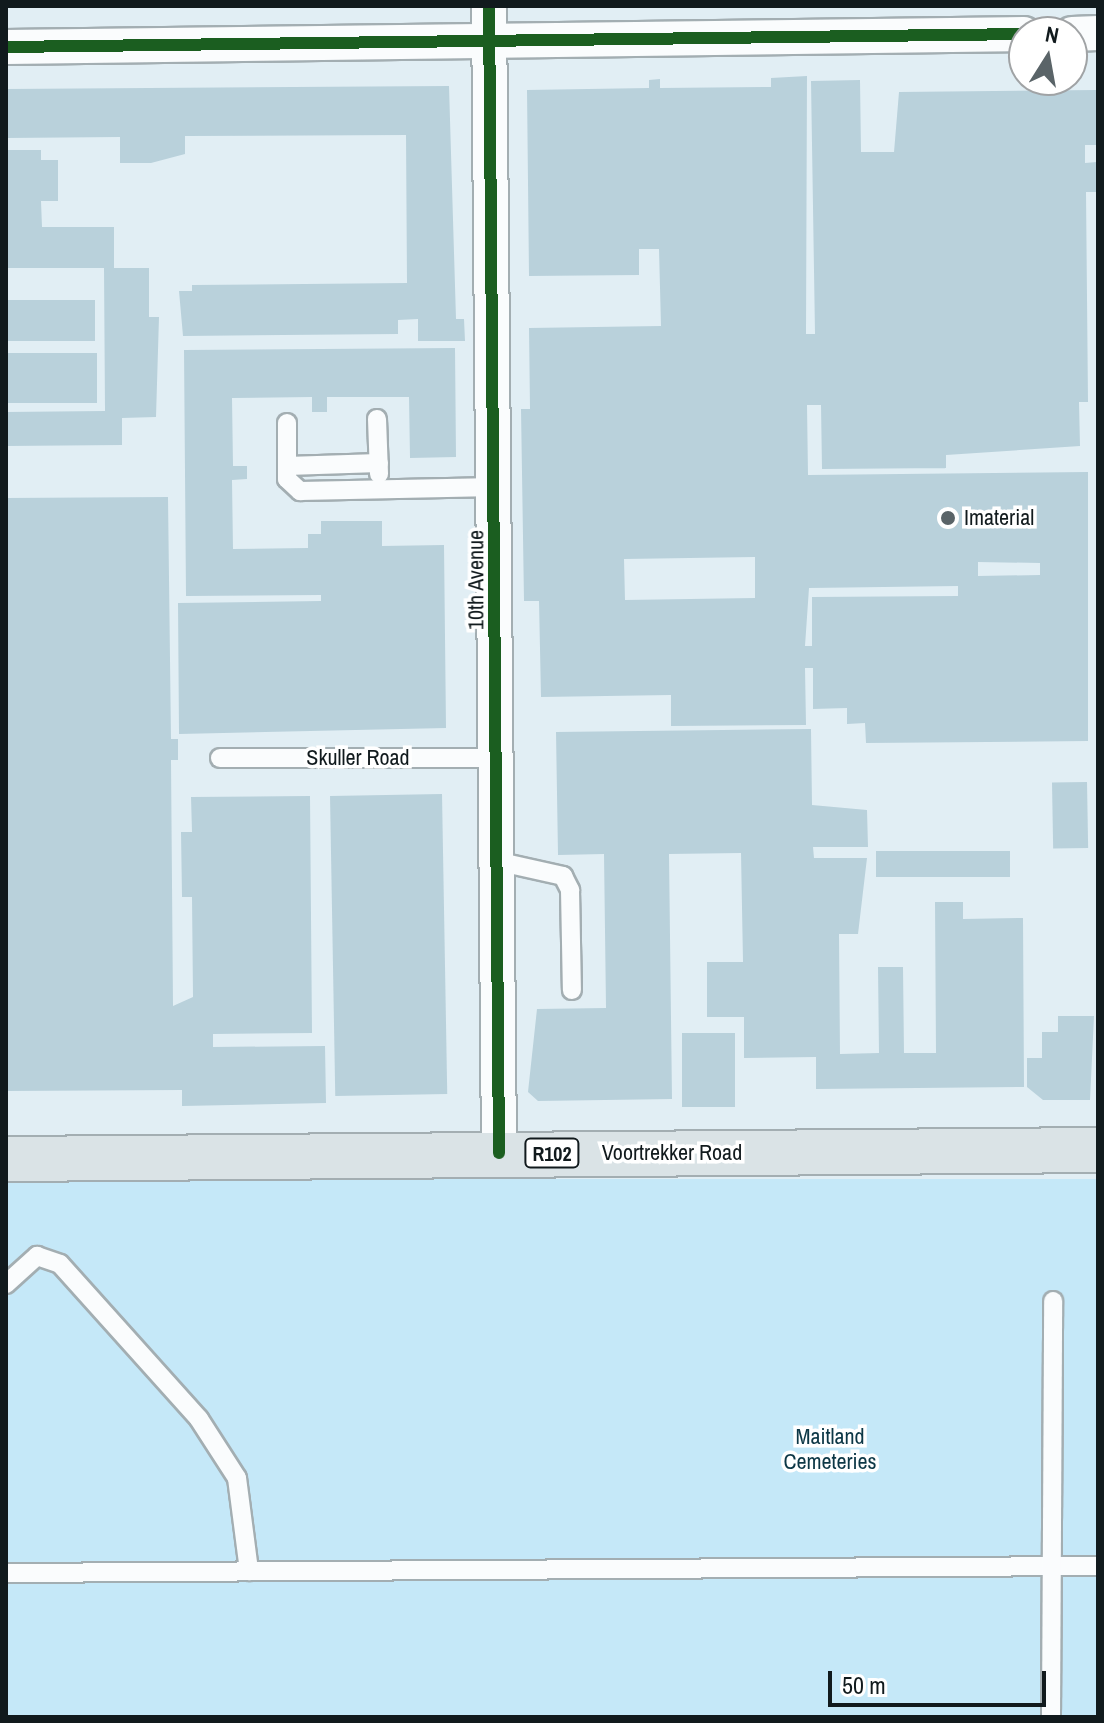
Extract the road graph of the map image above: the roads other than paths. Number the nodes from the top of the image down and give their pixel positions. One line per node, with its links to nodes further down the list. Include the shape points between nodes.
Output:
1 (489, 6): 3 (street, 10th Avenue)
2 (1008, 34): 3 (street)
3 (488, 41): 4 (street); 9 (street, 10th Avenue)
4 (6, 47)
5 (377, 419): 7 (lane)
6 (287, 423): 8 (lane)
7 (379, 463): 8 (lane); 10 (lane)
8 (287, 466): 10 (lane, via 291,488 300,491)
9 (496, 487): 10 (lane); 12 (street, 10th Avenue)
10 (380, 489)
11 (220, 758): 12 (lane, Skuller Road)
12 (495, 758): 13 (street, 10th Avenue)
13 (496, 861): 14 (lane, via 563,876 570,890); 16 (street, 10th Avenue)
14 (572, 990)
15 (1098, 1150): 16 (main road, Voortrekker Road / R102)
16 (499, 1153): 17 (main road, Voortrekker Road / R102)
17 (6, 1159)
18 (6, 1284): 22 (lane, via 37,1256 60,1264 199,1419 237,1478)
19 (1053, 1301): 21 (lane)
20 (1098, 1566): 21 (lane)
21 (1051, 1567): 22 (lane); 24 (lane)
22 (249, 1571): 23 (lane)
23 (6, 1573)
24 (1051, 1717)

